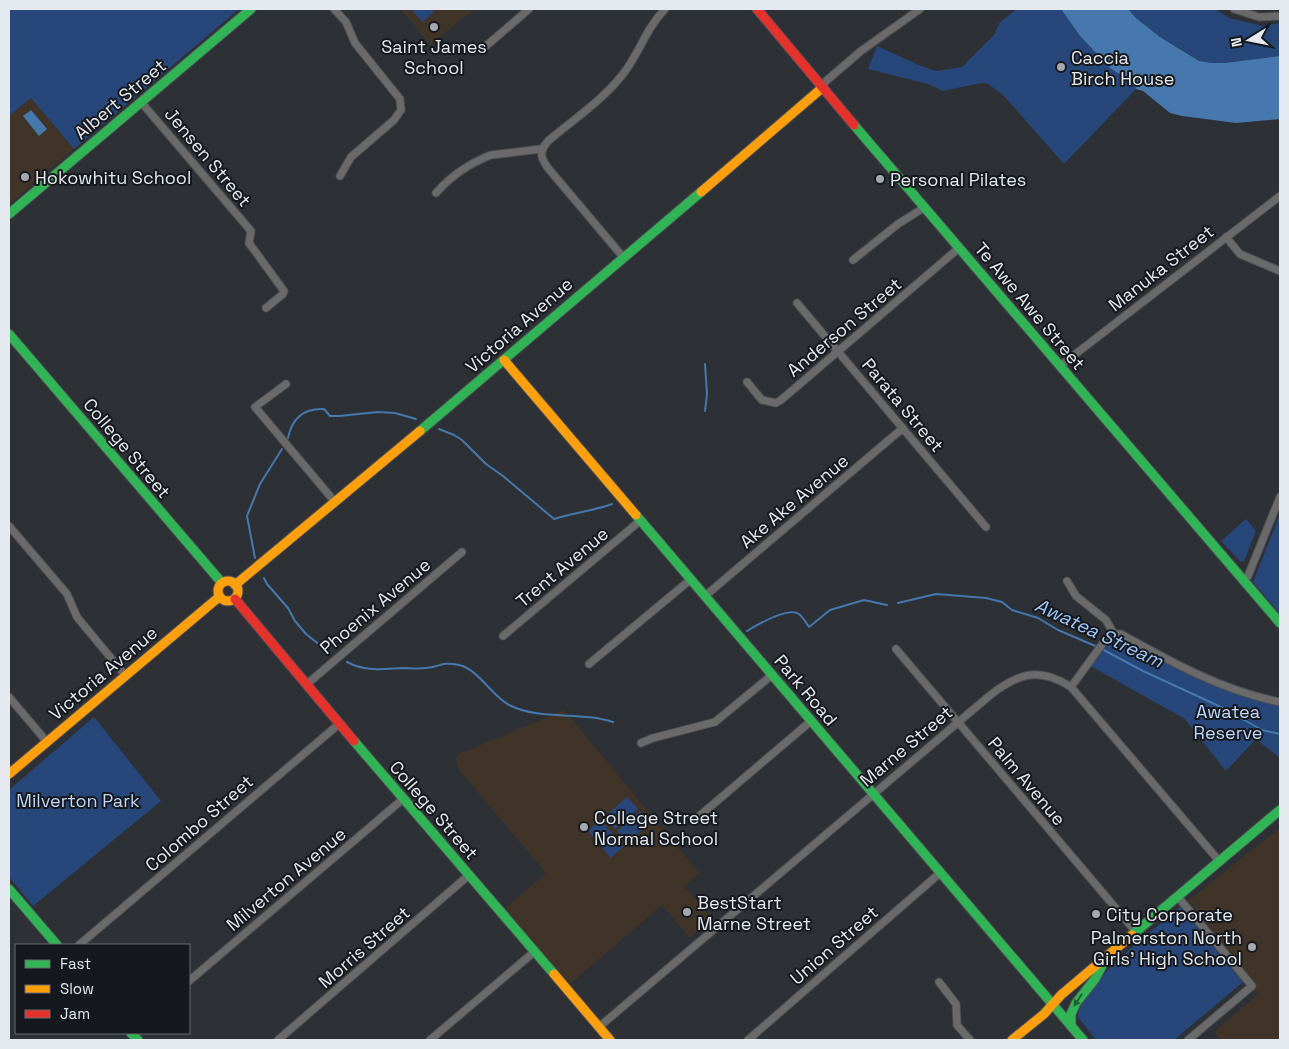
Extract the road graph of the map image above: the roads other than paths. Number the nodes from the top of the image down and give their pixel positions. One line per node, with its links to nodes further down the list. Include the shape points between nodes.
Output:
1 (251, 9): 11 (street, Albert Street)
2 (334, 9): 13 (street, via 346,22 355,43 400,99 401,110 351,158)
3 (530, 9): 9 (street)
4 (665, 9): 12 (street, via 646,32 629,66 612,87)
5 (757, 9): 10 (street, Te Awe Awe Street)
6 (920, 9): 10 (street, via 861,51)
7 (1234, 9): 8 (street, via 1260,17)
8 (1280, 16)
9 (486, 46)
10 (822, 88): 16 (street, Te Awe Awe Street); 20 (street, Victoria Avenue)
11 (142, 102): 17 (street, Albert Street); 24 (street, Jensen Street, via 251,231 249,244 284,291)
12 (541, 149): 14 (street, via 491,155 463,169); 20 (street, via 548,168)
13 (340, 176)
14 (436, 193)
15 (1280, 196): 18 (street, Manuka Street)
16 (925, 207): 19 (street, Te Awe Awe Street); 21 (street)
17 (9, 214)
18 (1226, 237): 22 (street, via 1240,254); 28 (street, Manuka Street)
19 (959, 248): 26 (street, Anderson Street); 28 (street, Te Awe Awe Street)
20 (623, 257): 27 (street, Victoria Avenue)
21 (853, 260)
22 (1280, 271)
23 (797, 303): 26 (street, Parata Street)
24 (266, 308)
25 (9, 334): 41 (street, College Street)
26 (838, 351): 29 (street, Anderson Street, via 776,403 762,400); 31 (street, Parata Street)
27 (504, 360): 33 (street, Victoria Avenue); 34 (street, Park Road)
28 (1060, 366): 39 (street, Te Awe Awe Street)
29 (747, 382)
30 (286, 384): 33 (street, via 255,407)
31 (902, 428): 36 (street, Parata Street); 43 (street, Ake Ake Avenue)
32 (1280, 497): 39 (street)
33 (335, 502): 42 (street, Victoria Avenue)
34 (641, 520): 38 (street, Park Road); 48 (street, Trent Avenue)
35 (9, 526): 51 (street, via 67,594 77,617)
36 (986, 527)
37 (462, 552): 53 (street, Phoenix Avenue)
38 (690, 580): 43 (street, Park Road); 50 (street)
39 (1244, 580): 46 (street, Te Awe Awe Street)
40 (1067, 581): 47 (street, via 1076,596 1106,620)
41 (222, 583): 42 (street, via 229,581); 44 (street, via 217,590)
42 (235, 585): 45 (street, via 238,591)
43 (705, 596): 52 (street, Park Road)
44 (219, 597): 45 (street, via 228,602); 51 (street, Victoria Avenue)
45 (235, 599): 53 (street, College Street)
46 (1280, 623)
47 (1114, 634): 54 (street, via 1106,639); 56 (street, via 1121,634 1194,674)
48 (503, 636)
49 (896, 649): 58 (street, Palm Avenue)
50 (589, 664)
51 (125, 675): 60 (street, Victoria Avenue)
52 (772, 675): 57 (street, Park Road); 61 (street, via 715,722)
53 (307, 684): 59 (street, College Street)
54 (1071, 687): 58 (street, Marne Street, via 1047,676 1018,677 1002,686); 67 (street, Marne Street)
55 (9, 697): 60 (street)
56 (1280, 702)
57 (810, 721): 63 (street, Park Road); 66 (street)
58 (958, 723): 63 (street, Marne Street); 72 (street, Palm Avenue)
59 (339, 724): 64 (street, College Street); 74 (street, Colombo Street)
60 (47, 742): 62 (street, Victoria Avenue)
61 (641, 743)
62 (9, 774)
63 (873, 794): 68 (street, Park Road); 81 (street, Marne Street)
64 (403, 799): 69 (street, College Street); 77 (street, Milverton Avenue)
65 (1280, 810): 67 (street)
66 (697, 818)
67 (1220, 862): 71 (street)
68 (940, 873): 79 (street, Park Road); 85 (street, Union Street)
69 (469, 875): 75 (street, College Street); 83 (street, Morris Street)
70 (10, 894): 73 (street)
71 (1178, 897): 72 (street); 89 (street, via 1252,986)
72 (1136, 932): 76 (street)
73 (56, 944)
74 (81, 944)
75 (534, 952): 81 (street, College Street); 84 (street)
76 (1106, 958): 79 (street); 80 (street, one-way to 80, via 1076,1003 1071,1014)
77 (190, 980)
78 (939, 982): 86 (street, via 956,1004 957,1025)
79 (1053, 1005): 80 (street, Park Road); 87 (street)
80 (1071, 1026): 88 (street, Park Road)
81 (600, 1027): 82 (street, College Street)
82 (606, 1039)
83 (278, 1040)
84 (430, 1040)
85 (748, 1040)
86 (970, 1040)
87 (1012, 1040)
88 (1083, 1040)
89 (1188, 1040)

